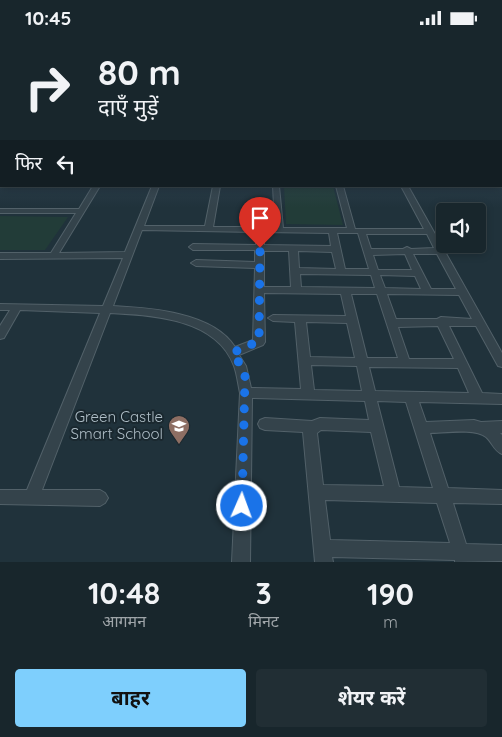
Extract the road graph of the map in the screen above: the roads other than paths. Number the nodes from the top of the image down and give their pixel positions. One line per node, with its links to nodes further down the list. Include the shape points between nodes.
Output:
1 (96, 187): 8 (street)
2 (156, 187): 9 (street)
3 (217, 187): 10 (street)
4 (276, 187): 12 (street)
5 (339, 187): 14 (street)
6 (405, 187): 15 (street)
7 (0, 211): 8 (street)
8 (81, 211): 27 (street)
9 (138, 228): 10 (street); 25 (street)
10 (210, 229): 11 (street)
11 (260, 229): 12 (street); 18 (street)
12 (279, 230): 13 (street)
13 (332, 230): 14 (street); 20 (street)
14 (356, 231): 15 (street); 23 (street)
15 (429, 232): 16 (street)
16 (436, 244)
17 (193, 247): 18 (street)
18 (260, 248): 19 (street); 29 (street)
19 (293, 248): 20 (street); 30 (street)
20 (336, 249): 31 (street)
21 (407, 250): 22 (street); 23 (street); 33 (street)
22 (436, 251)
23 (368, 252): 32 (street)
24 (441, 253): 39 (street)
25 (127, 255): 27 (street); 42 (street)
26 (0, 256): 27 (street)
27 (53, 256)
28 (196, 263): 29 (street)
29 (260, 265): 34 (street)
30 (295, 271): 31 (street); 35 (street)
31 (341, 272): 32 (street)
32 (375, 272): 33 (street); 37 (street)
33 (419, 273): 38 (street)
34 (261, 290): 35 (street); 50 (street, via 259,341)
35 (296, 290): 36 (street)
36 (345, 291): 37 (street); 45 (street)
37 (380, 291): 38 (street); 48 (street)
38 (428, 292): 39 (street)
39 (462, 293): 47 (street)
40 (0, 307): 41 (street)
41 (17, 307): 42 (street); 49 (street)
42 (106, 309): 50 (street, via 166,314 184,319 216,334); 74 (street)
43 (273, 318): 44 (street)
44 (300, 319): 45 (street); 51 (street)
45 (353, 319): 52 (street)
46 (441, 321): 47 (street); 48 (street); 55 (street)
47 (479, 322): 54 (street)
48 (392, 323): 53 (street)
49 (0, 335)
50 (232, 353): 56 (street, via 245,376)
51 (305, 361): 52 (street); 57 (street)
52 (362, 362): 53 (street); 58 (street)
53 (405, 363): 55 (street)
54 (502, 363)
55 (462, 364): 60 (street)
56 (246, 393): 57 (street); 80 (street)
57 (308, 395): 58 (street)
58 (370, 396): 59 (street); 63 (street)
59 (412, 397): 60 (street); 67 (street)
60 (478, 398): 61 (street)
61 (502, 399)
62 (265, 424): 64 (street)
63 (377, 426): 64 (street, via 320,424); 70 (street)
64 (313, 427): 69 (street, via 310,432)
65 (481, 427): 66 (street); 67 (street); 68 (street, via 494,435)
66 (502, 427)
67 (422, 429): 71 (street)
68 (502, 448)
69 (317, 492): 70 (street); 77 (street)
70 (393, 494): 71 (street)
71 (443, 495): 73 (street); 79 (street)
72 (0, 497): 74 (street)
73 (502, 497)
74 (31, 498): 75 (street)
75 (100, 499)
76 (502, 553): 79 (street)
77 (323, 555): 78 (street)
78 (408, 556): 79 (street)
79 (463, 557)
80 (240, 562)

